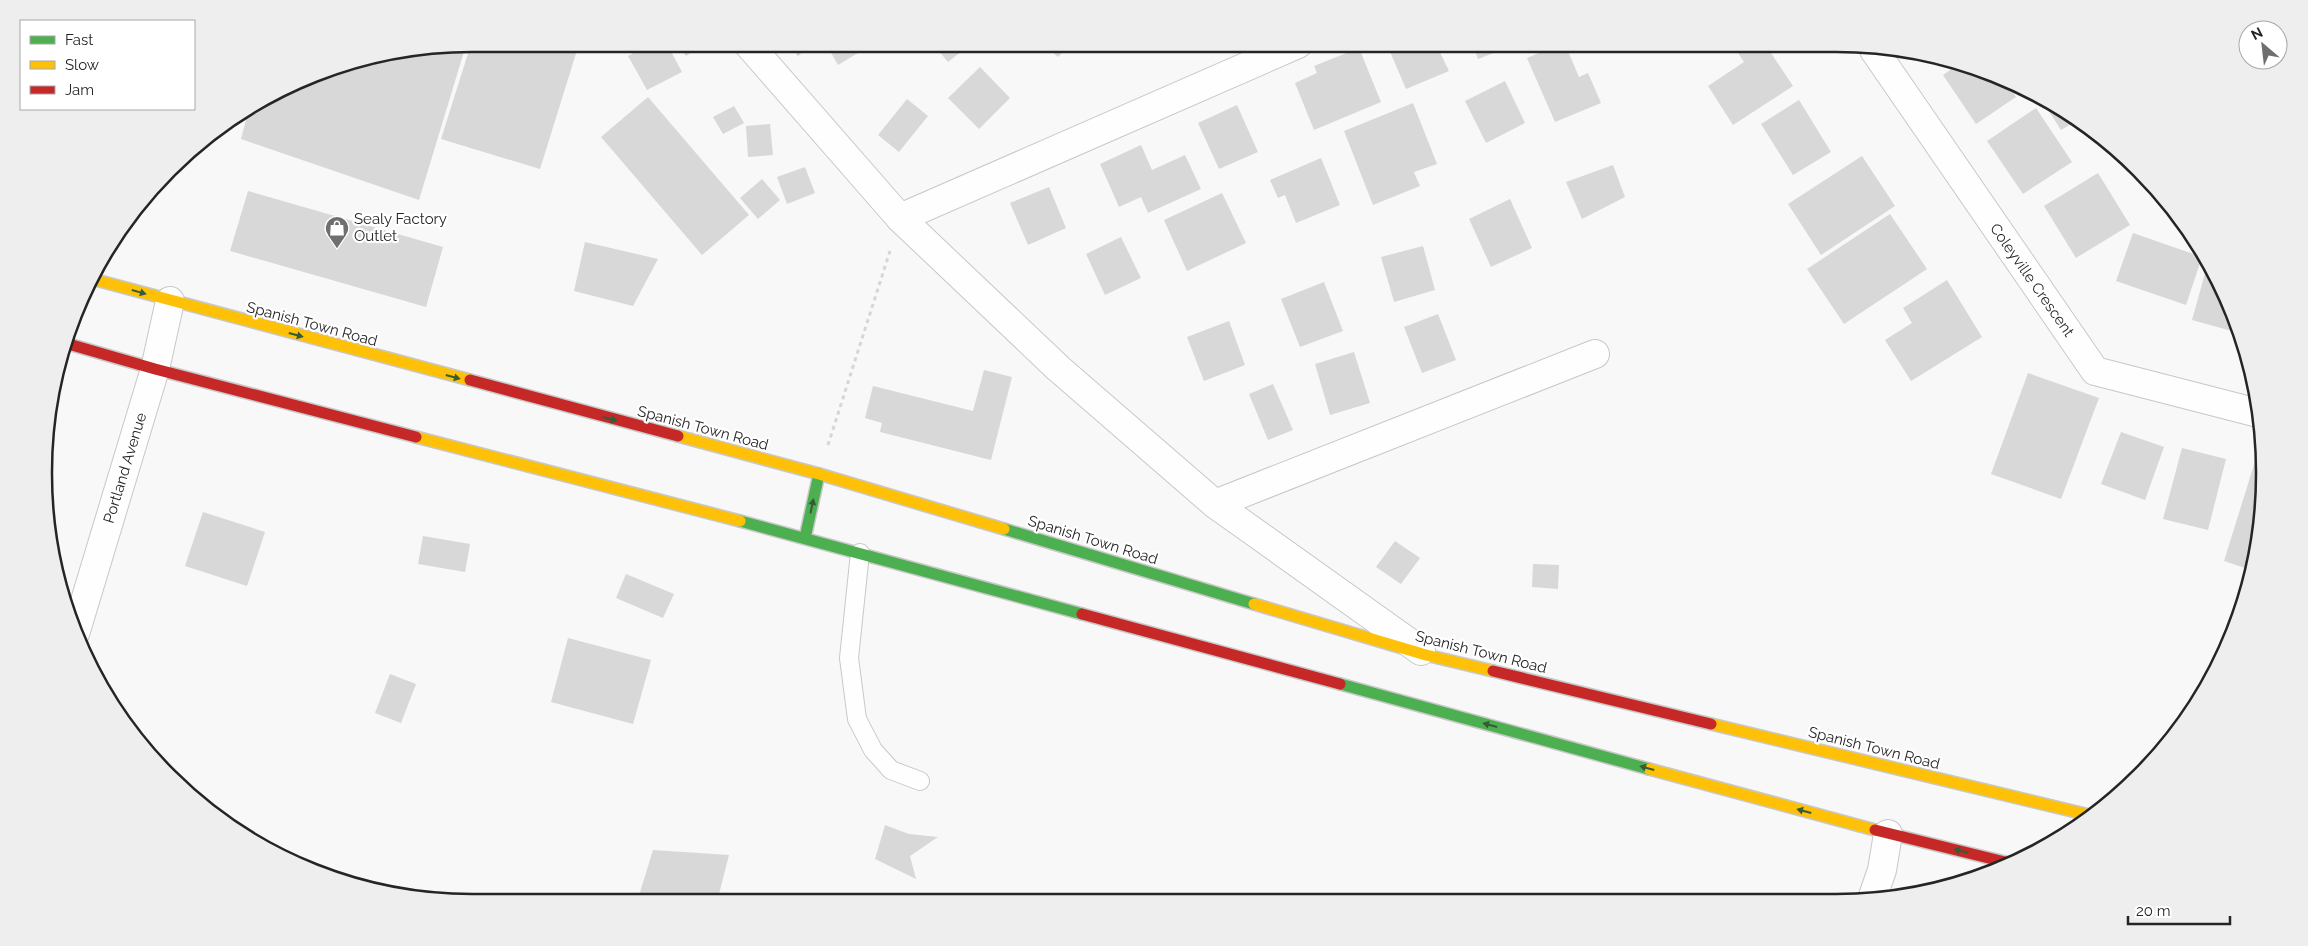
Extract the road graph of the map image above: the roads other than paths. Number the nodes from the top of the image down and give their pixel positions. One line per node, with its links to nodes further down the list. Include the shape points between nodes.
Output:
1 (755, 52): 4 (street)
2 (1280, 52): 4 (street)
3 (1877, 55): 10 (street, Coleyville Crescent, via 2095,370)
4 (900, 218): 12 (street, via 1058,368)
5 (99, 281): 6 (highway, Spanish Town Road, one-way to 6)
6 (170, 302): 9 (street, Portland Avenue); 11 (highway, Spanish Town Road, one-way to 11)
7 (73, 345): 9 (highway)
8 (1595, 354): 12 (street)
9 (155, 369): 13 (highway); 15 (street, Portland Avenue)
10 (2251, 411)
11 (819, 474): 13 (highway, one-way to 11); 16 (highway, Spanish Town Road)
12 (1215, 504): 16 (street)
13 (805, 538): 14 (highway)
14 (860, 553): 17 (lane, via 849,658 857,719 873,750 891,770); 19 (highway, one-way to 14)
15 (80, 621)
16 (1426, 655): 18 (highway, Spanish Town Road)
17 (920, 780)
18 (2082, 813)
19 (1888, 834): 20 (highway, one-way to 19); 21 (street)
20 (1997, 860)
21 (1875, 892)

